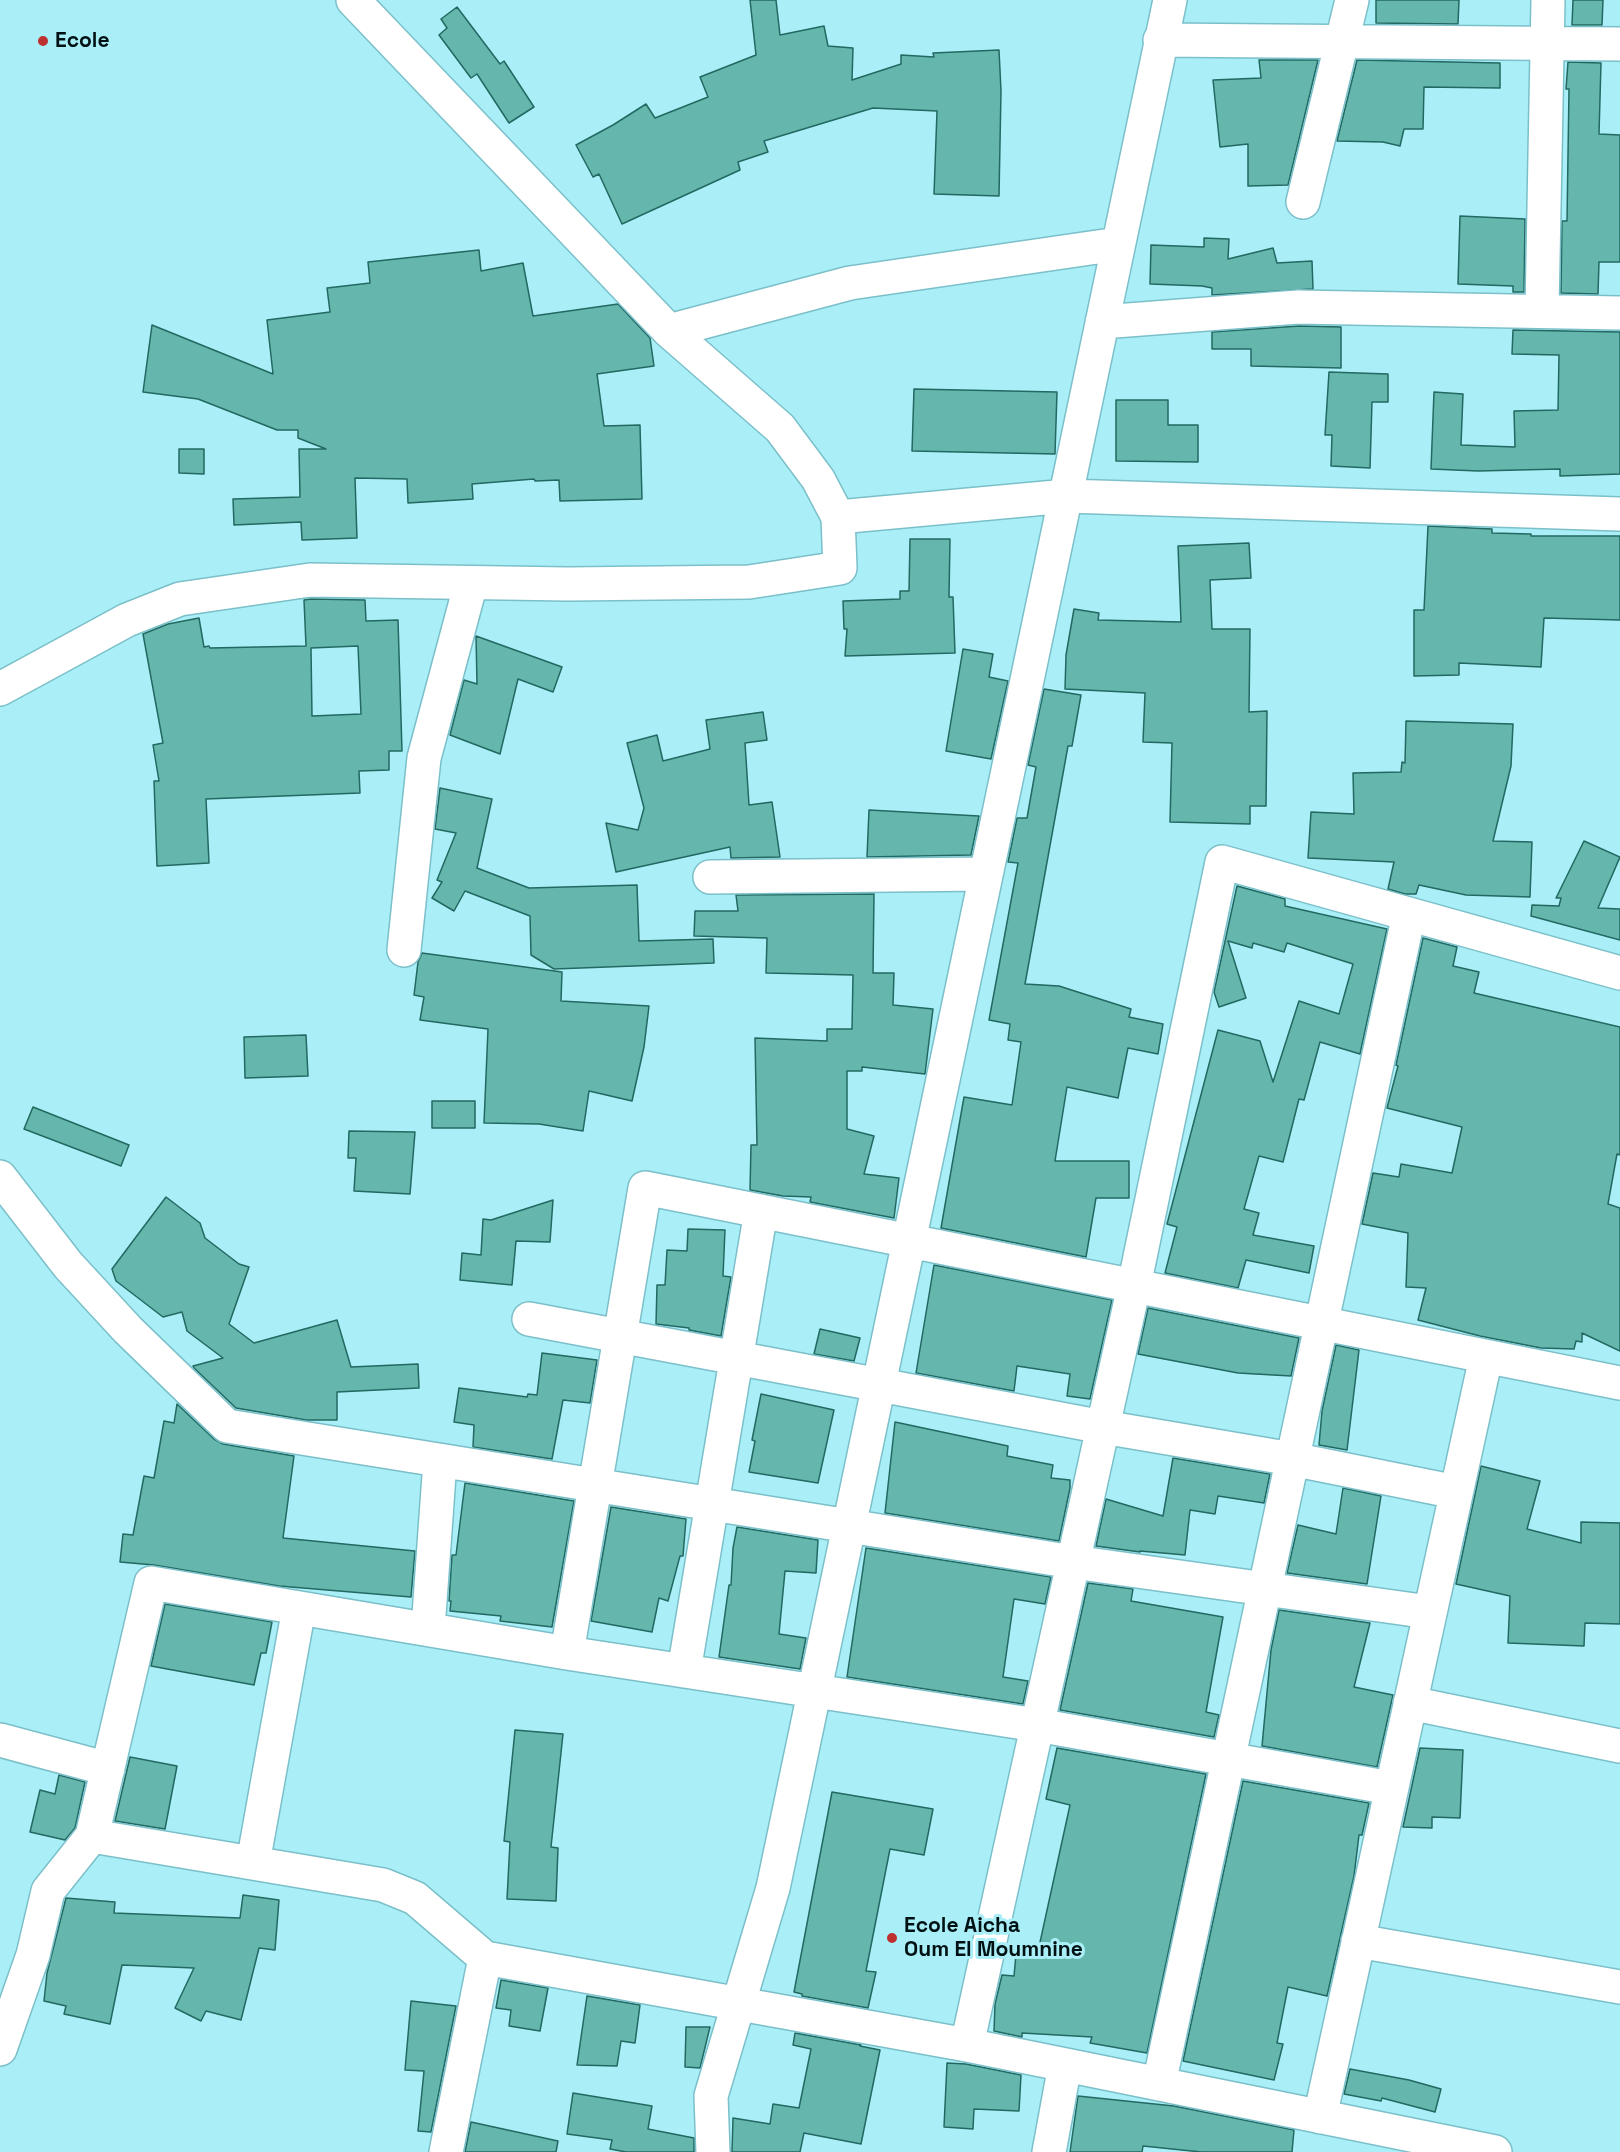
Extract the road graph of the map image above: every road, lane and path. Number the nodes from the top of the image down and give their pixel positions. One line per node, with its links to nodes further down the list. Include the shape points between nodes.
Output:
1 (353, 0): 14 (street)
2 (1170, 0): 5 (street)
3 (1352, 0): 6 (street)
4 (1548, 0): 7 (street)
5 (1160, 40): 6 (street); 10 (street)
6 (1342, 41): 7 (street); 9 (street)
7 (1547, 44): 8 (street); 11 (street)
8 (1620, 44)
9 (1303, 202)
10 (1119, 244): 13 (street); 14 (street, via 850,283)
11 (1542, 311): 12 (street); 13 (street, via 1298,307)
12 (1620, 313)
13 (1102, 322): 15 (street)
14 (669, 331): 17 (street, via 780,428 818,479)
15 (1066, 496): 16 (street); 17 (street); 20 (street)
16 (1620, 514)
17 (838, 517): 18 (street, via 840,568 749,582)
18 (471, 583): 19 (street, via 310,580 180,599 127,620); 23 (street, via 424,758)
19 (0, 689)
20 (986, 874): 21 (street); 27 (street)
21 (710, 877)
22 (1409, 914): 24 (street); 28 (street, via 1222,862); 30 (street)
23 (404, 950)
24 (1620, 973)
25 (0, 1177): 38 (street, via 68,1265 227,1426)
26 (761, 1211): 27 (street); 31 (street, via 645,1188); 33 (street)
27 (909, 1241): 28 (street); 35 (street)
28 (1134, 1286): 30 (street); 36 (street)
29 (529, 1319): 31 (street)
30 (1321, 1323): 32 (street); 37 (street)
31 (620, 1336): 33 (street); 39 (street)
32 (1486, 1357): 34 (street); 40 (street)
33 (737, 1358): 35 (street); 41 (street)
34 (1620, 1383)
35 (879, 1384): 36 (street); 42 (street)
36 (1103, 1427): 37 (street); 43 (street)
37 (1292, 1459): 40 (street); 44 (street)
38 (440, 1461): 39 (street); 47 (street)
39 (595, 1486): 41 (street); 48 (street)
40 (1456, 1492): 46 (street)
41 (712, 1504): 42 (street); 49 (street)
42 (849, 1526): 43 (street); 50 (street)
43 (1073, 1562): 44 (street); 52 (street)
44 (1265, 1588): 46 (street); 55 (street)
45 (298, 1608): 47 (street); 56 (street, via 151,1583); 59 (street)
46 (1429, 1612): 51 (street)
47 (428, 1629): 48 (street)
48 (567, 1653): 49 (street)
49 (684, 1671): 50 (street)
50 (814, 1691): 52 (street); 63 (street, via 773,1888)
51 (1410, 1704): 54 (street); 57 (street)
52 (1037, 1725): 55 (street); 64 (street)
53 (0, 1740): 56 (street)
54 (1620, 1746)
55 (1228, 1759): 57 (street); 67 (street)
56 (108, 1769): 58 (street)
57 (1391, 1788): 60 (street)
58 (92, 1836): 59 (street); 65 (street, via 48,1891 33,1955)
59 (253, 1863): 61 (street, via 383,1885 415,1898)
60 (1358, 1941): 62 (street); 68 (street)
61 (485, 1958): 63 (street); 69 (street)
62 (1620, 1987)
63 (738, 2003): 64 (street); 70 (street, via 711,2096)
64 (967, 2045): 66 (street)
65 (0, 2049)
66 (1065, 2065): 67 (street); 71 (street)
67 (1159, 2084): 68 (street)
68 (1320, 2117): 72 (street)
69 (446, 2152)
70 (713, 2152)
71 (1049, 2152)
72 (1495, 2152)

